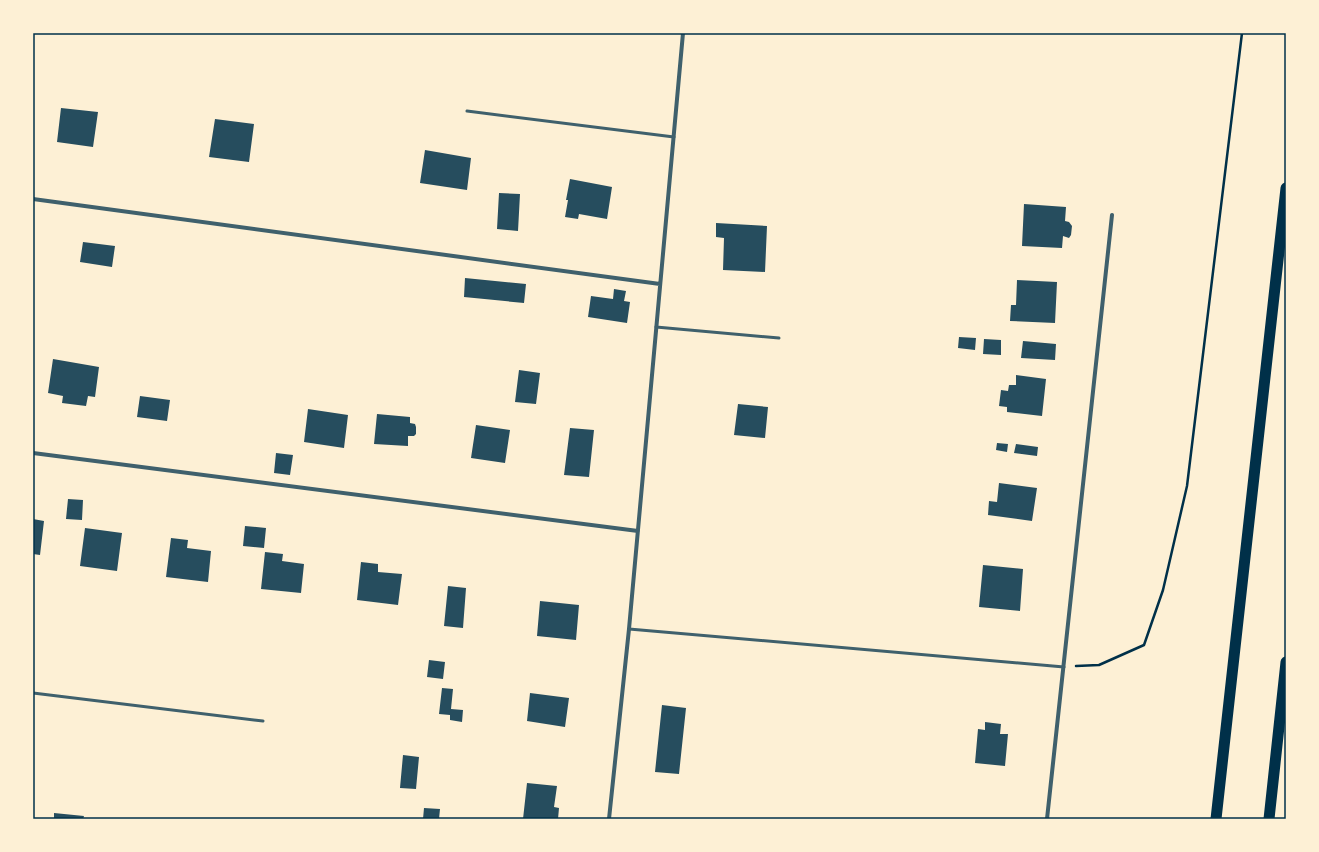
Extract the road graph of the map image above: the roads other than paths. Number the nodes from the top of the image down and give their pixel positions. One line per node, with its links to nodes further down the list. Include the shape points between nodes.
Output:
1 (683, 33): 3 (street)
2 (467, 111): 3 (lane)
3 (674, 137): 7 (street)
4 (1286, 188): 19 (highway)
5 (33, 199): 7 (street)
6 (1112, 215): 14 (street)
7 (660, 284): 8 (street)
8 (656, 327): 9 (lane); 11 (street)
9 (779, 338)
10 (33, 453): 11 (street)
11 (638, 531): 12 (street)
12 (629, 629): 14 (lane); 17 (street)
13 (1286, 662): 20 (highway)
14 (1064, 667): 18 (street)
15 (33, 694): 16 (lane)
16 (263, 721)
17 (609, 819)
18 (1047, 819)
19 (1216, 819)
20 (1269, 819)

